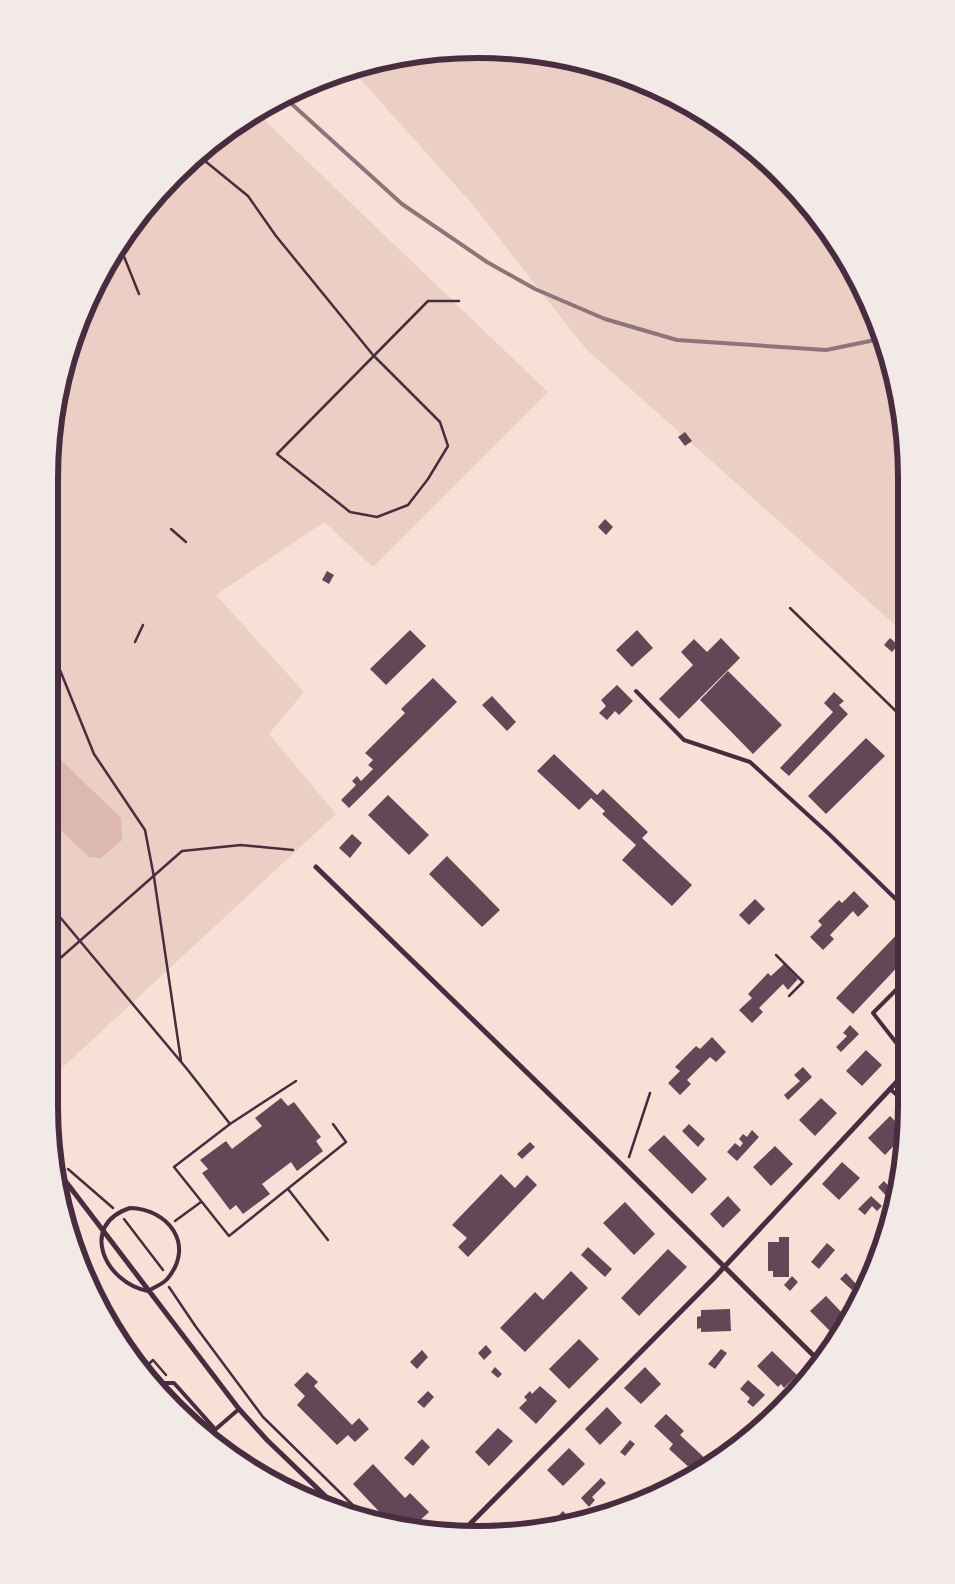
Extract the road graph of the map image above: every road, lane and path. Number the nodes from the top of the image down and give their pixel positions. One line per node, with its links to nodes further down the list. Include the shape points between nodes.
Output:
1 (205, 162): 2 (path); 6 (path, via 248,196 276,236)
2 (198, 165)
3 (123, 253): 4 (path)
4 (139, 294)
5 (459, 301): 6 (path, via 428,302)
6 (373, 355): 6 (path, via 440,422 448,446 408,505 378,518 350,512 277,454)
7 (171, 529): 8 (path)
8 (186, 542)
9 (790, 608): 14 (path)
10 (143, 625): 11 (path)
11 (135, 642)
12 (58, 665): 17 (path, via 94,754 145,830)
13 (636, 691): 18 (lane, via 684,740 750,762)
14 (898, 713)
15 (293, 850): 17 (path, via 240,845 182,851)
16 (316, 867): 43 (street)
17 (154, 877): 20 (path); 26 (path)
18 (898, 901)
19 (58, 915): 20 (path)
20 (80, 941): 22 (path); 26 (path)
21 (776, 955): 24 (path, via 803,982)
22 (58, 960)
23 (898, 988): 25 (lane, via 873,1013)
24 (789, 996)
25 (898, 1045)
26 (181, 1062): 32 (path)
27 (898, 1080): 29 (street)
28 (296, 1081): 32 (path)
29 (890, 1089): 31 (lane); 43 (street)
30 (650, 1093): 34 (path)
31 (898, 1096)
32 (230, 1124): 38 (path, via 174,1167)
33 (333, 1124): 37 (path, via 346,1142)
34 (629, 1157)
35 (67, 1168): 39 (path)
36 (65, 1180): 41 (street)
37 (288, 1189): 38 (path, via 229,1236); 42 (path)
38 (202, 1202): 40 (path)
39 (117, 1212): 40 (lane, via 144,1208 163,1217); 41 (lane); 44 (path, via 162,1267)
40 (170, 1225): 44 (lane, via 177,1241 178,1255)
41 (102, 1231): 45 (street); 45 (lane, via 101,1247 107,1265 118,1278 134,1288)
42 (328, 1240)
43 (724, 1266): 46 (street); 55 (street)
44 (167, 1280): 45 (lane); 54 (path, via 196,1327 258,1412)
45 (148, 1291): 50 (street)
46 (815, 1357)
47 (147, 1366): 49 (path, via 153,1360)
48 (162, 1383): 49 (lane)
49 (174, 1383): 51 (lane)
50 (239, 1409): 51 (lane); 53 (street)
51 (215, 1429): 52 (lane)
52 (212, 1432)
53 (329, 1499)
54 (356, 1508)
55 (468, 1526)

